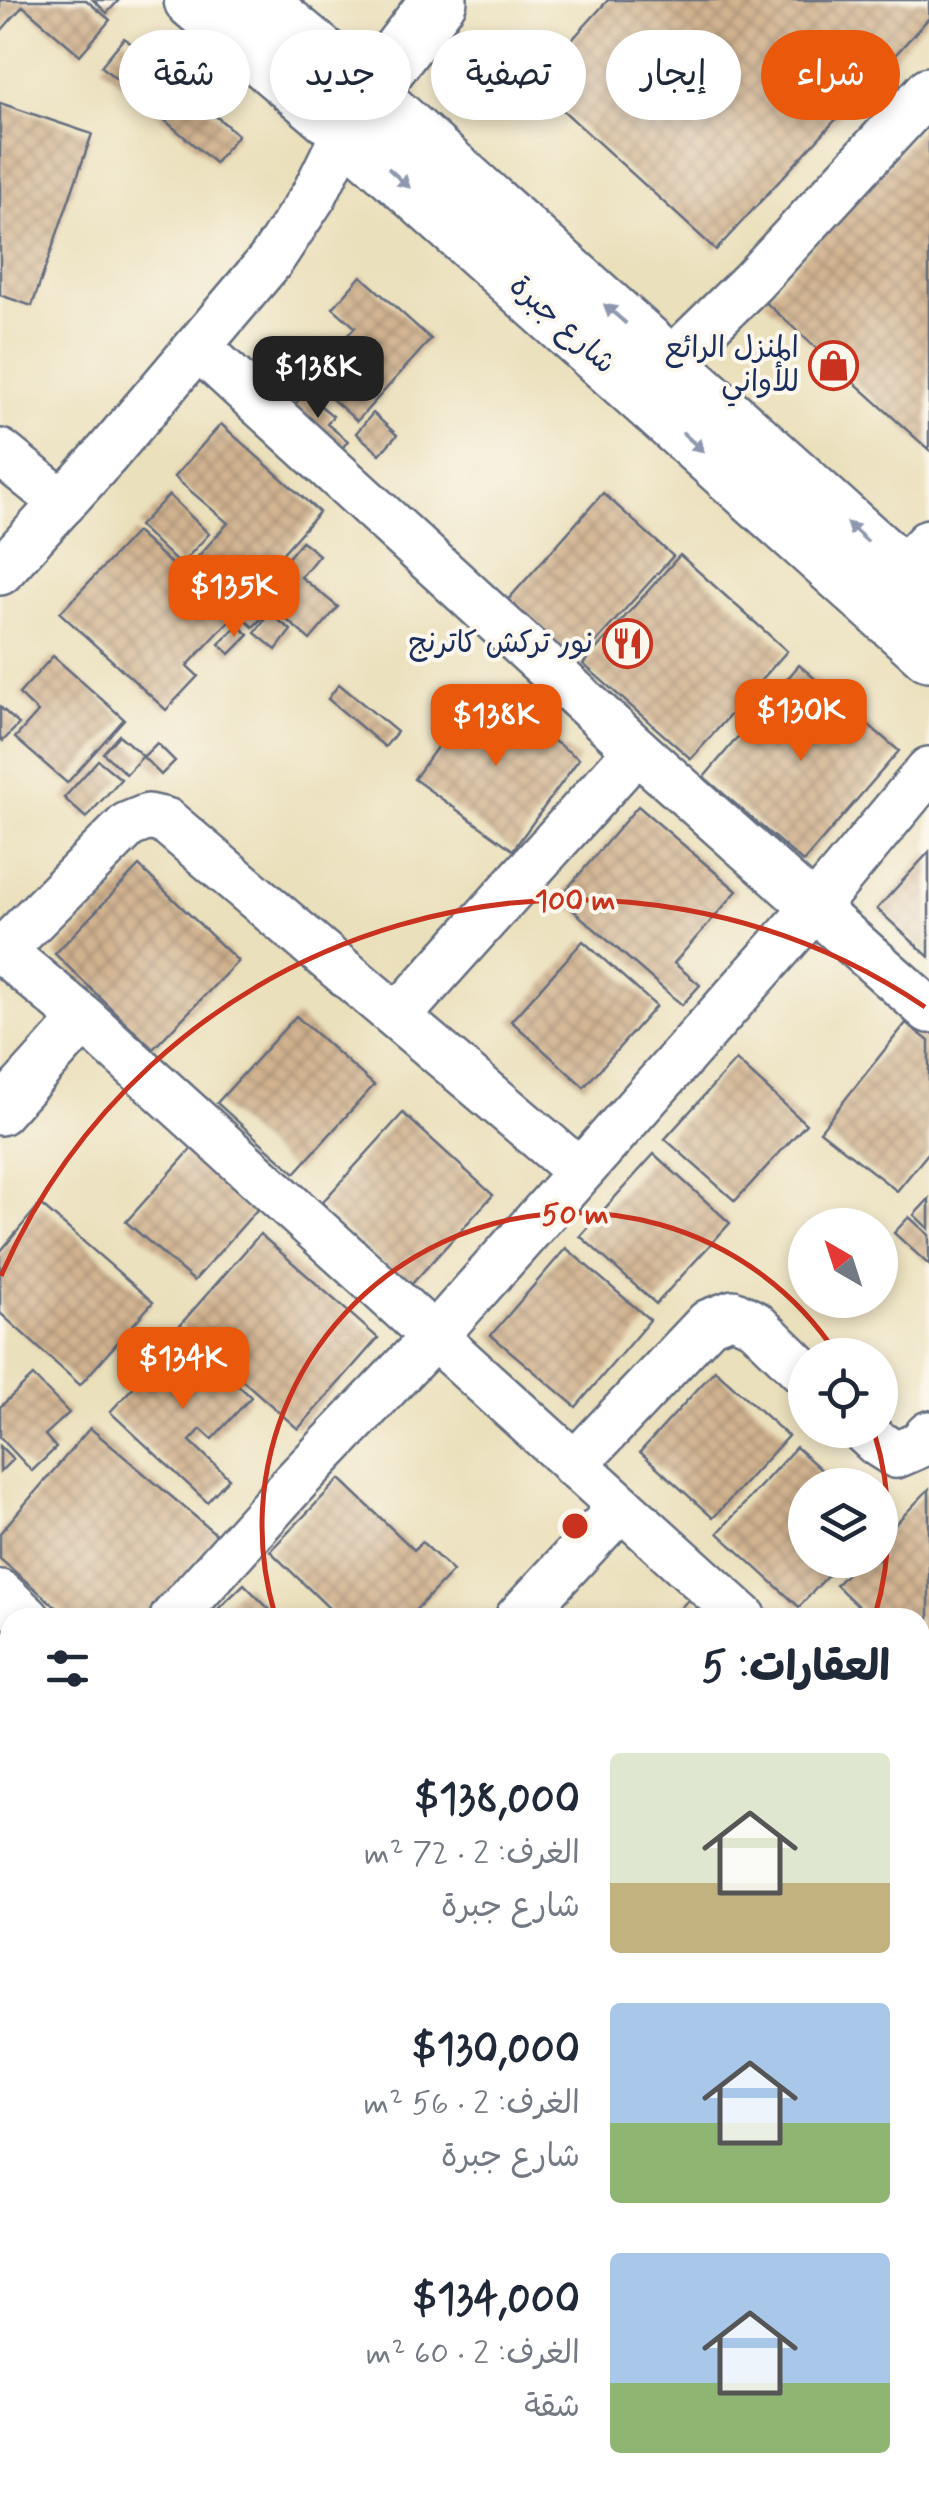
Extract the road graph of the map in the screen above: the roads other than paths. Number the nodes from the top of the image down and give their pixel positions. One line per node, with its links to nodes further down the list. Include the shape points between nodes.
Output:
1 (192, 0): 6 (street, شارع جبرة)
2 (256, 0): 4 (street, شارع جبرة)
3 (439, 0): 5 (street)
4 (283, 30)
5 (411, 38)
6 (270, 53)
7 (929, 90): 12 (street)
8 (353, 120): 11 (street, via 271,260)
9 (365, 120): 17 (street, شارع جبرة, one-way to 17)
10 (367, 120): 12 (street, شارع جبرة, one-way to 10)
11 (198, 347): 14 (street); 18 (street)
12 (670, 362): 15 (street, شارع جبرة, one-way to 12)
13 (0, 452): 14 (street)
14 (62, 503): 16 (street)
15 (920, 570)
16 (0, 572)
17 (929, 654)
18 (637, 750): 20 (street); 23 (street)
19 (929, 770): 20 (street)
20 (815, 907): 22 (street); 26 (street)
21 (1, 950): 23 (street, via 128,825 148,817 166,821); 24 (street)
22 (929, 1010)
23 (398, 1016): 26 (street)
24 (84, 1019): 25 (street); 27 (street)
25 (0, 1112)
26 (579, 1172): 27 (street)
27 (433, 1338): 31 (street); 33 (street)
28 (788, 1356): 31 (street, via 733,1313 709,1322)
29 (929, 1434): 30 (street, via 896,1455)
30 (885, 1448)
31 (574, 1465): 32 (street)
32 (621, 1507): 34 (street); 35 (street)
33 (182, 1608)
34 (527, 1608)
35 (733, 1608)

